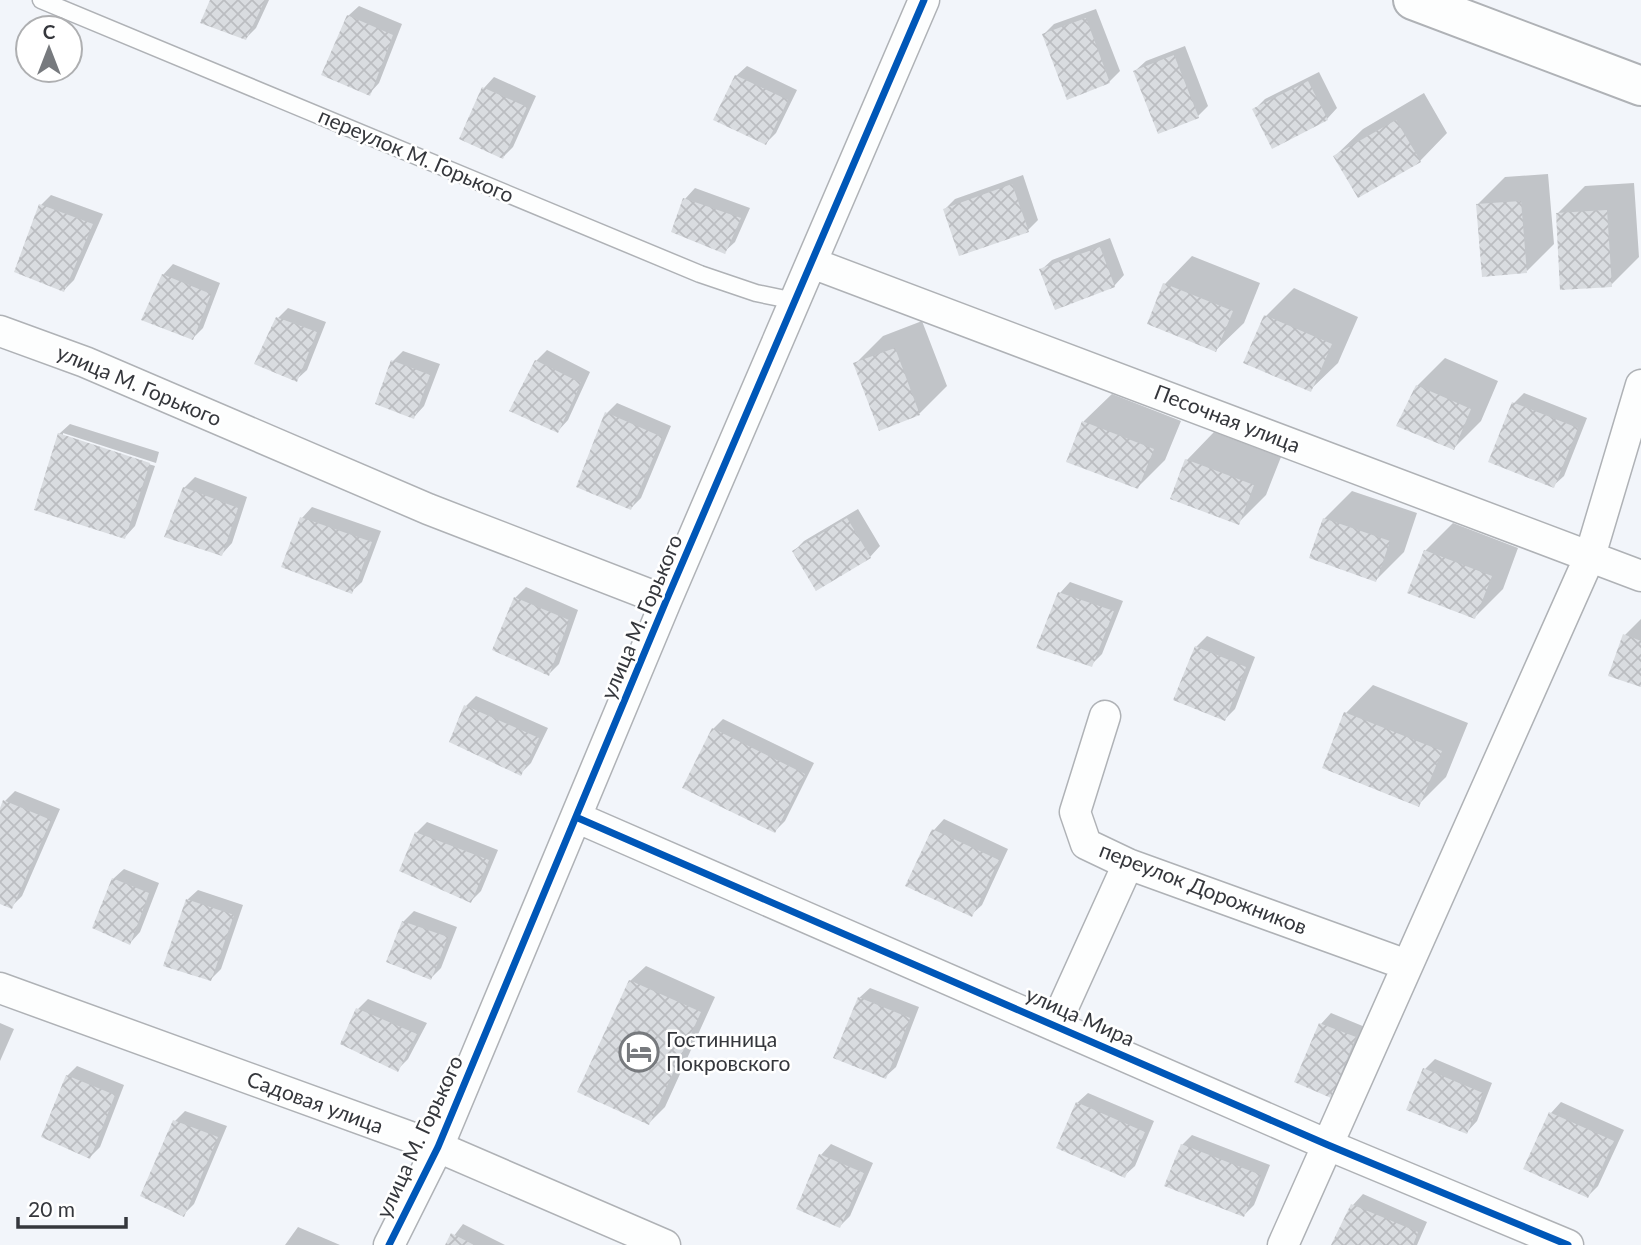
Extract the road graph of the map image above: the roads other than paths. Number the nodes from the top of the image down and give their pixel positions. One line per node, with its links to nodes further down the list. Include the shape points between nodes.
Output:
1 (41, 0): 6 (lane, переулок М. Горького, via 700,274 756,293)
2 (924, 0): 5 (street, улица М. Горького)
3 (1413, 0): 4 (main road)
4 (1641, 86)
5 (812, 263): 6 (street, улица М. Горького); 9 (street, Песочная улица)
6 (795, 300): 11 (street, улица М. Горького)
7 (0, 331): 11 (street, улица М. Горького, via 85,362 428,509)
8 (1641, 385): 9 (street)
9 (1590, 556): 10 (street, Песочная улица); 15 (street)
10 (1641, 576)
11 (666, 601): 13 (street, улица М. Горького)
12 (1105, 716): 14 (street, переулок Дорожников, via 1075,812 1086,844)
13 (578, 818): 17 (street, улица Мира); 19 (street, улица М. Горького)
14 (1128, 864): 15 (street, переулок Дорожников); 17 (street)
15 (1407, 965): 18 (street)
16 (0, 988): 19 (street, Садовая улица)
17 (1055, 1025): 18 (street, улица Мира)
18 (1328, 1145): 22 (street); 23 (street, улица Мира)
19 (438, 1147): 20 (street, улица М. Горького); 21 (street, Садовая улица)
20 (389, 1245)
21 (665, 1245)
22 (1283, 1245)
23 (1568, 1245)

